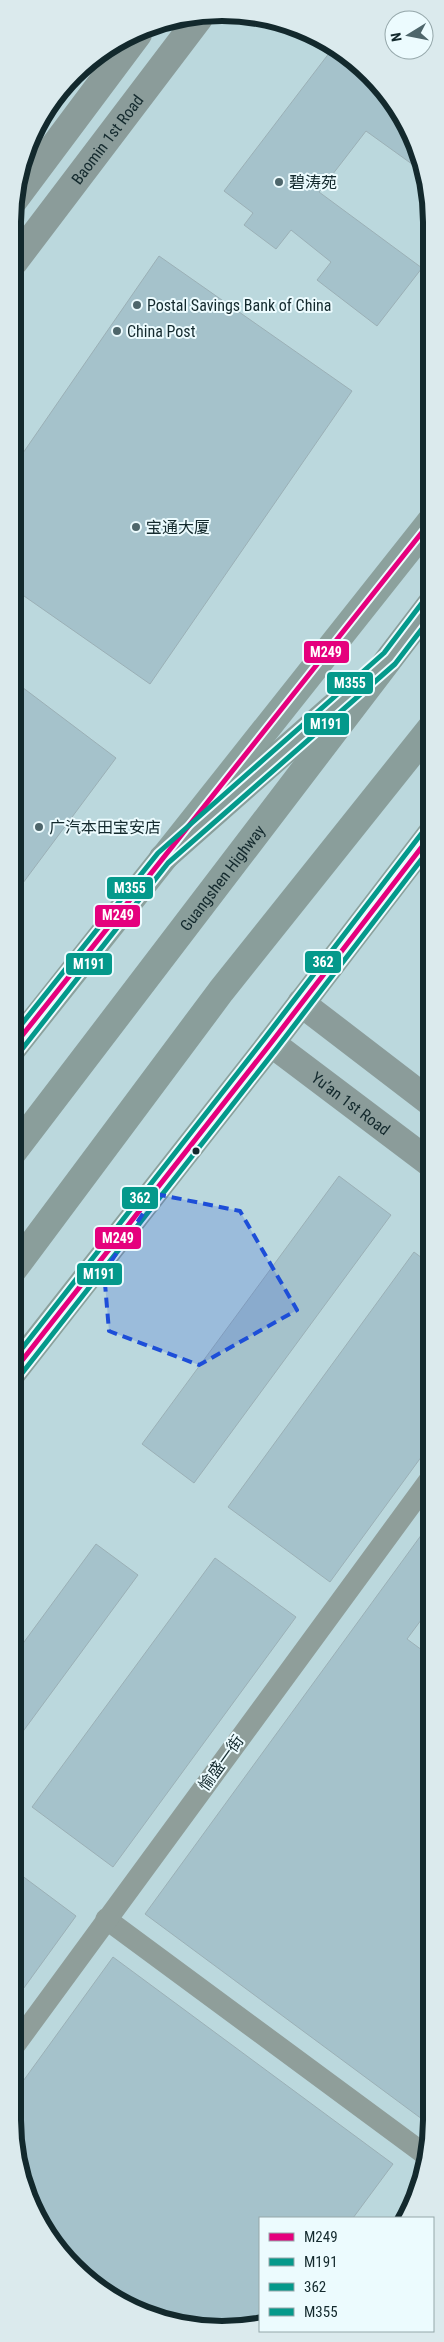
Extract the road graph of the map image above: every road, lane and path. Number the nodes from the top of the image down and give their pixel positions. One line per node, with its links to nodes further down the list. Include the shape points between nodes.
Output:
1 (195, 23): 4 (main road, Baomin 1st Road)
2 (131, 43): 3 (main road)
3 (25, 186)
4 (21, 253)
5 (423, 531): 10 (main road)
6 (423, 615): 7 (highway, Guangshen Highway)
7 (390, 658): 10 (highway); 15 (highway, Guangshen Highway)
8 (423, 738): 17 (highway, via 222,991)
9 (423, 844): 11 (main road)
10 (164, 858): 12 (main road)
11 (301, 1003): 13 (main road); 14 (main road)
12 (21, 1039)
13 (271, 1043): 16 (main road, Yu’an 1st Road); 18 (main road)
14 (423, 1097)
15 (21, 1142)
16 (423, 1158)
17 (21, 1259)
18 (21, 1362)
19 (423, 1489): 20 (street, 愉盛一街)
20 (106, 1919): 21 (street, 愉盛一街); 22 (street)
21 (21, 2037)
22 (420, 2151)

